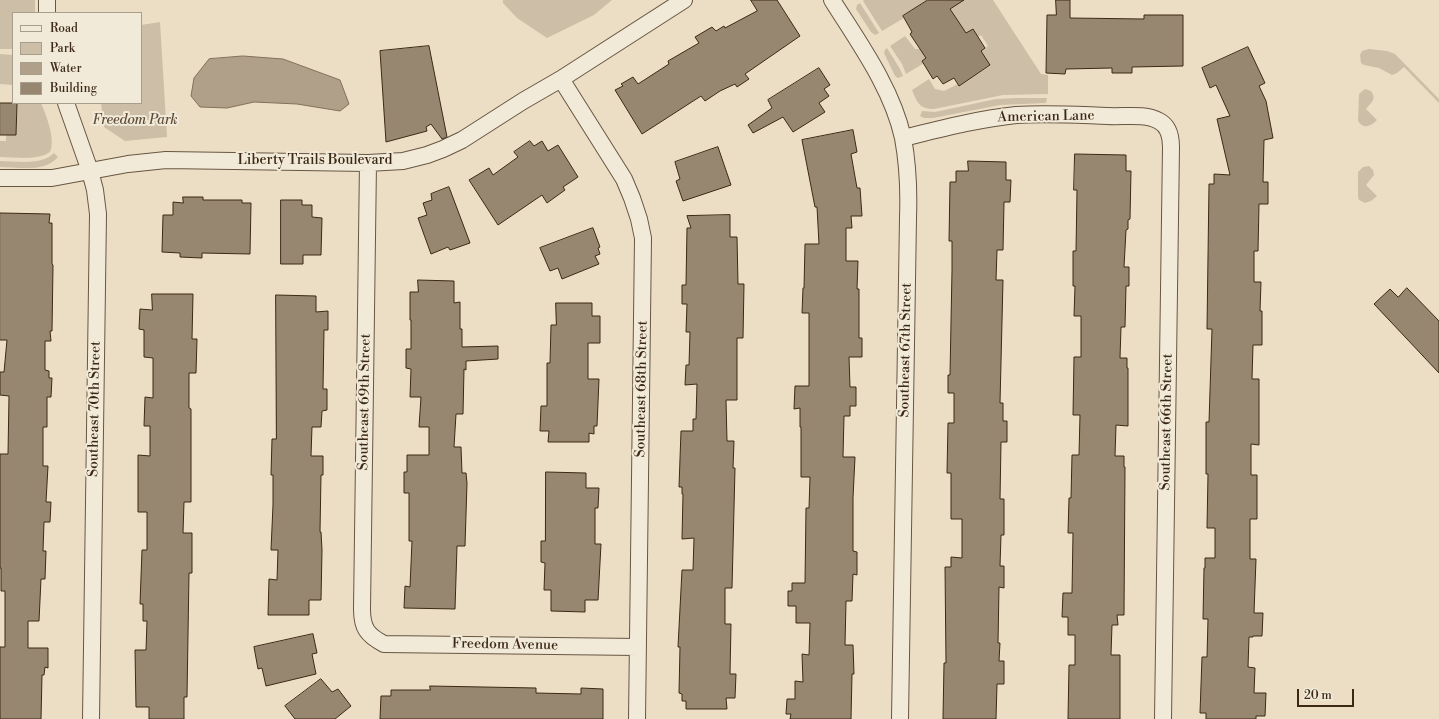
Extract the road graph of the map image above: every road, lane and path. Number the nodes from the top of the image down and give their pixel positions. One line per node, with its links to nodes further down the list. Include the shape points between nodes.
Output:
1 (47, 0): 4 (street)
2 (684, 0): 5 (street, Liberty Trails Boulevard)
3 (832, 0): 8 (street, Southeast 67th Street, via 889,98)
4 (47, 12)
5 (561, 79): 9 (street, Liberty Trails Boulevard, via 443,149 403,161); 13 (street, Southeast 68th Street, via 624,179 639,219 643,238)
6 (66, 104): 10 (street, Southeast 70th Street)
7 (1166, 126): 8 (street, American Lane, via 1157,120 1141,117 1018,115 986,119); 17 (street, Southeast 66th Street, via 1170,134 1171,147)
8 (903, 138): 16 (street, Southeast 67th Street, via 909,198)
9 (368, 163): 10 (street, Liberty Trails Boulevard, via 166,160); 12 (street, Southeast 69th Street, via 362,619 365,629)
10 (90, 171): 11 (street, Liberty Trails Boulevard, via 52,178); 14 (street, Southeast 70th Street, via 98,214)
11 (0, 178)
12 (374, 638): 13 (street, Freedom Avenue, via 384,644)
13 (638, 647): 15 (street, Southeast 68th Street)
14 (91, 719)
15 (637, 719)
16 (900, 719)
17 (1162, 719)

